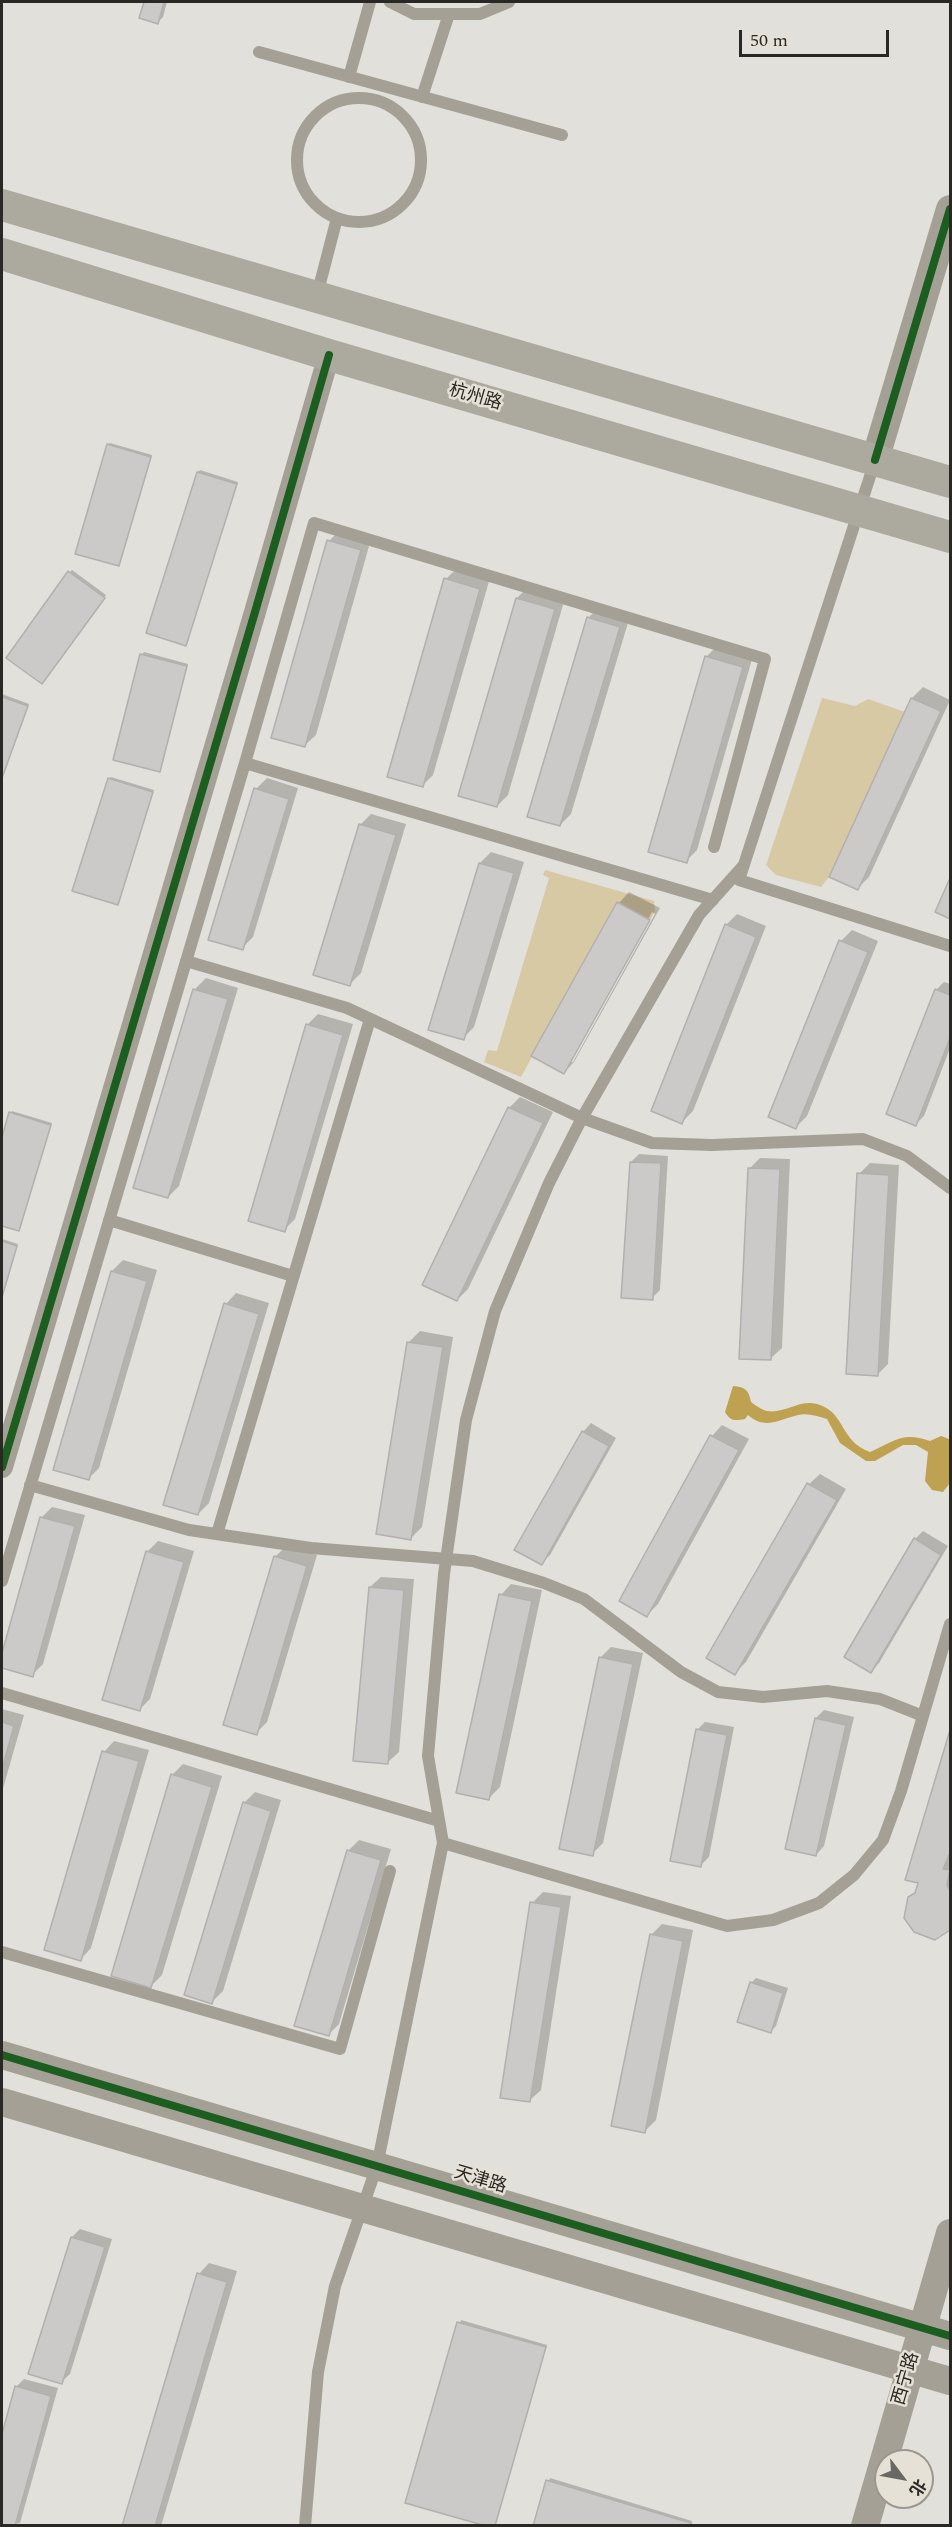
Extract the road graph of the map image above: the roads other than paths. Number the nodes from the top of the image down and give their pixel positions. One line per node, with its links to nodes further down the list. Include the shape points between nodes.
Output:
1 (370, 2): 6 (lane)
2 (390, 2): 4 (lane, via 414,14)
3 (510, 2): 4 (lane, via 480,14)
4 (449, 14): 8 (lane)
5 (259, 52): 6 (lane)
6 (349, 77): 7 (lane)
7 (382, 86): 8 (lane); 9 (lane)
8 (422, 97): 10 (lane)
9 (380, 102): 13 (lane, via 363,97 331,103 306,125 296,156 302,188 324,213); 13 (lane, via 395,107 416,132 422,164 412,195 387,217 355,224)
10 (562, 135)
11 (2, 205): 15 (main road)
12 (951, 209): 17 (street)
13 (338, 218): 15 (lane)
14 (2, 254): 16 (main road, 杭州路)
15 (317, 295): 17 (main road)
16 (329, 354): 19 (main road, 杭州路); 32 (street)
17 (875, 460): 18 (main road); 19 (lane)
18 (951, 482)
19 (859, 510): 20 (main road, 杭州路); 23 (lane)
20 (951, 537)
21 (245, 764): 22 (lane, via 314,523 765,659); 24 (lane); 26 (lane)
22 (714, 847)
23 (744, 865): 24 (lane); 25 (lane, via 740,880)
24 (713, 900): 28 (lane, via 699,915)
25 (951, 946)
26 (186, 961): 27 (lane, via 347,1008); 30 (lane)
27 (370, 1019): 28 (lane); 31 (lane)
28 (582, 1118): 29 (lane, via 652,1143 712,1145 863,1139 907,1156); 35 (lane, via 549,1183 495,1311 466,1420)
29 (951, 1188)
30 (109, 1220): 31 (lane); 33 (lane)
31 (293, 1276): 34 (lane)
32 (2, 1467)
33 (30, 1485): 34 (lane, via 189,1530); 36 (lane)
34 (217, 1534): 35 (lane)
35 (446, 1561): 39 (lane, via 473,1561 584,1599 681,1672 718,1692 763,1697 827,1691 880,1700); 40 (lane, via 428,1756)
36 (2, 1581)
37 (951, 1624): 39 (lane)
38 (2, 1693): 40 (lane)
39 (923, 1716): 41 (lane, via 902,1791 883,1840 854,1875 819,1903 773,1920 727,1926)
40 (439, 1821): 41 (lane)
41 (443, 1843): 46 (lane)
42 (390, 1871): 43 (lane, via 340,2049)
43 (2, 1952)
44 (2, 2055): 46 (street, 天津路)
45 (2, 2102): 47 (street)
46 (377, 2166): 47 (lane); 49 (street, 天津路)
47 (361, 2208): 51 (street); 53 (lane, via 335,2286 318,2372)
48 (951, 2233): 49 (street, 西宁路)
49 (922, 2328): 50 (street, 天津路); 51 (street, 西宁路)
50 (951, 2336)
51 (910, 2369): 52 (street); 54 (street, 西宁路)
52 (951, 2381)
53 (305, 2526)
54 (865, 2526)

